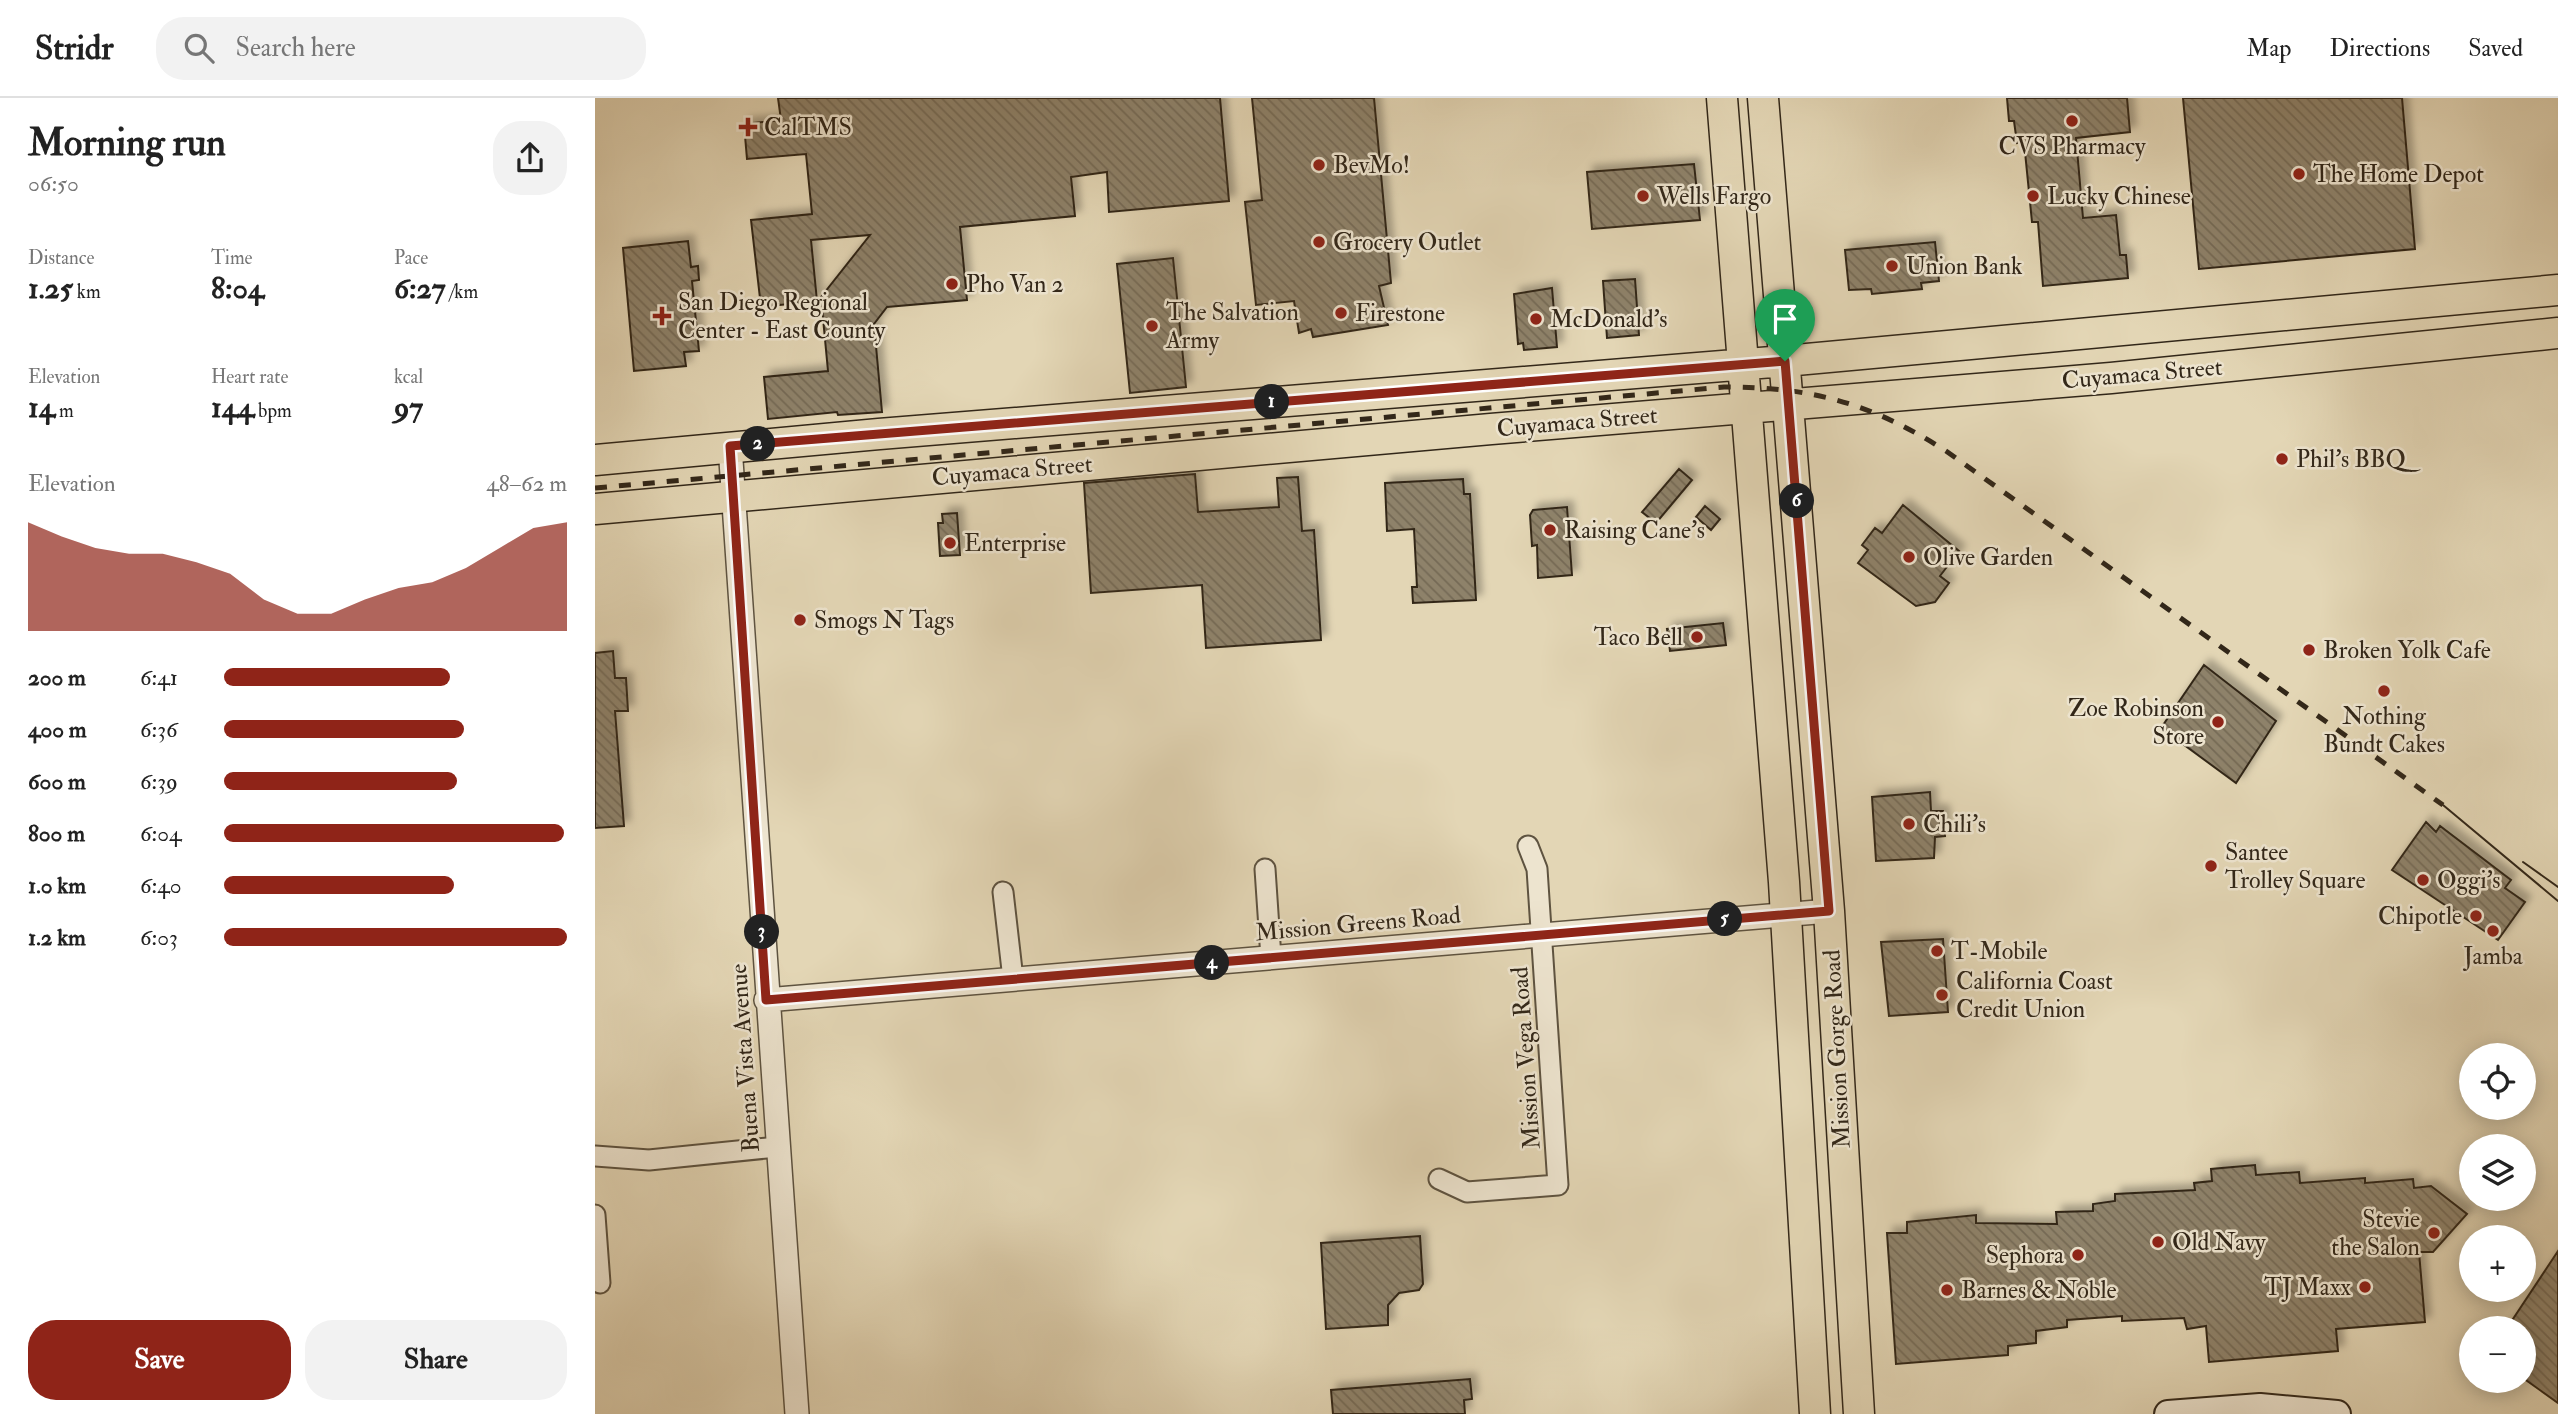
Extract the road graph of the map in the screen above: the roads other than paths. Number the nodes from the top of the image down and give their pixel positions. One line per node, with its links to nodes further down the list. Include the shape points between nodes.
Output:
1 (1722, 98): 6 (main road, Mission Gorge Road)
2 (1763, 98): 5 (main road, Mission Gorge Road)
3 (2558, 290): 5 (main road, Cuyamaca Street)
4 (2558, 333): 7 (main road, Cuyamaca Street)
5 (1785, 361): 6 (main road, Cuyamaca Street); 7 (main road, Mission Gorge Road)
6 (1745, 365): 8 (main road, Mission Gorge Road); 9 (main road, Cuyamaca Street)
7 (1789, 405): 8 (main road, Cuyamaca Street); 16 (main road, Mission Gorge Road)
8 (1749, 408): 11 (main road, Cuyamaca Street); 17 (main road, Mission Gorge Road)
9 (730, 446): 10 (main road, Cuyamaca Street); 11 (street, Buena Vista Avenue)
10 (595, 460)
11 (734, 496): 12 (main road, Cuyamaca Street); 21 (street, Buena Vista Avenue)
12 (595, 509)
13 (1528, 846): 18 (street, Mission Vega Road, via 1537,869)
14 (1265, 869): 19 (street)
15 (1003, 892): 20 (street)
16 (1829, 911): 17 (street, Mission Greens Road); 29 (main road, Mission Gorge Road)
17 (1786, 914): 18 (street, Mission Greens Road); 28 (main road, Mission Gorge Road)
18 (1543, 935): 19 (street, Mission Greens Road); 24 (street, Mission Vega Road, via 1558,1185 1467,1192)
19 (1271, 958): 20 (street, Mission Greens Road)
20 (1013, 979): 21 (street, Mission Greens Road)
21 (766, 1000): 22 (street, Buena Vista Avenue)
22 (778, 1147): 23 (street, via 649,1160); 27 (street, Buena Vista Avenue)
23 (595, 1156)
24 (1440, 1179)
25 (595, 1216): 26 (street)
26 (600, 1283)
27 (797, 1414)
28 (1815, 1414)
29 (1859, 1414)
30 (2168, 1414): 31 (main road, via 2260,1407)
31 (2337, 1414)

